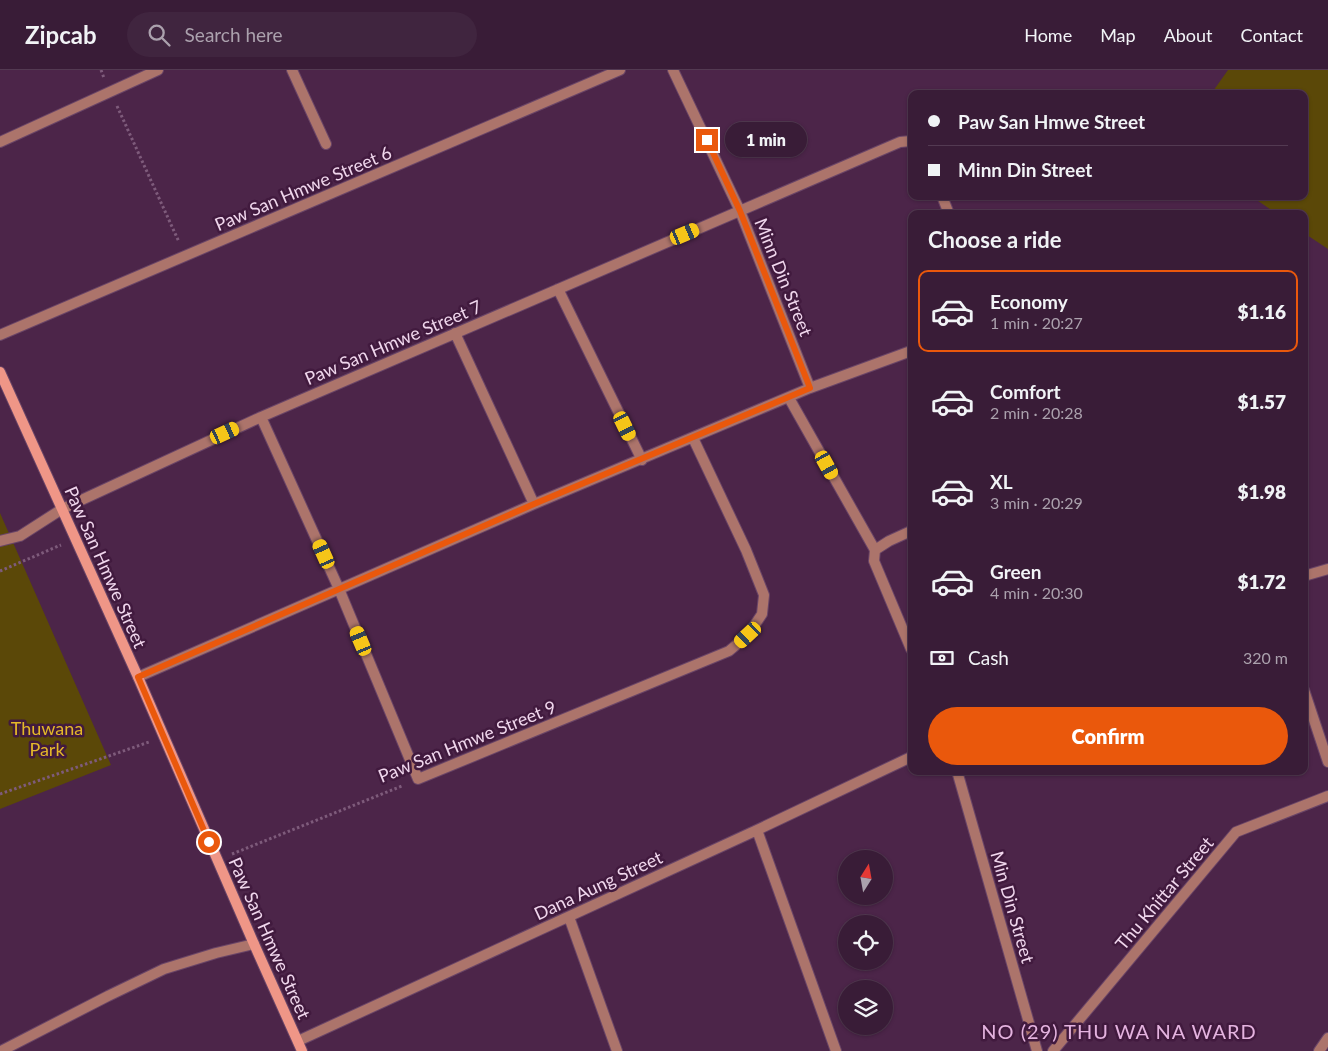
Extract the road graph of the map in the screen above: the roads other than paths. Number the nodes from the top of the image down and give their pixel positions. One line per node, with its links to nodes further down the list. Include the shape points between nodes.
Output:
1 (158, 70): 6 (street)
2 (292, 70): 7 (street)
3 (620, 70): 11 (street, Paw San Hmwe Street 6)
4 (673, 70): 8 (street, Minn Din Street)
5 (908, 141): 8 (street, Paw San Hmwe Street 7)
6 (0, 142)
7 (326, 144)
8 (740, 211): 9 (street, Paw San Hmwe Street 7); 15 (street, Minn Din Street)
9 (558, 289): 10 (street, Paw San Hmwe Street 7); 19 (street)
10 (455, 333): 17 (street, Paw San Hmwe Street 7); 20 (street)
11 (0, 335)
12 (908, 352): 15 (street)
13 (0, 372): 14 (main road, Paw San Hmwe Street)
14 (2, 384): 21 (main road, Paw San Hmwe Street)
15 (810, 388): 16 (street)
16 (789, 398): 18 (street); 24 (street)
17 (261, 416): 21 (street, Paw San Hmwe Street 7); 27 (street)
18 (694, 438): 19 (street); 27 (street, Paw San Hmwe Street 9, via 764,595 762,614 748,635 729,651 418,779)
19 (642, 460): 20 (street)
20 (534, 504): 27 (street)
21 (62, 509): 23 (street, Paw San Hmwe Street 7, via 20,536); 29 (main road, Paw San Hmwe Street)
22 (908, 532): 24 (street)
23 (0, 541)
24 (874, 550): 28 (street, via 874,562)
25 (1328, 569): 26 (street)
26 (1308, 575)
27 (339, 589): 29 (street)
28 (908, 642)
29 (138, 677): 37 (main road, Paw San Hmwe Street)
30 (1308, 702): 32 (street)
31 (908, 758): 35 (street, Dana Aung Street)
32 (1328, 762)
33 (959, 775): 43 (street, Min Din Street)
34 (1328, 796): 44 (street, Thu Khittar Street, via 1236,832)
35 (757, 830): 36 (street, Dana Aung Street); 42 (street)
36 (568, 917): 39 (street, Dana Aung Street); 41 (street)
37 (254, 944): 39 (main road, Paw San Hmwe Street); 40 (street, via 164,969)
38 (1328, 1038): 45 (street)
39 (300, 1046)
40 (2, 1051)
41 (617, 1051)
42 (836, 1051)
43 (1037, 1051)
44 (1053, 1051)
45 (1318, 1051)

